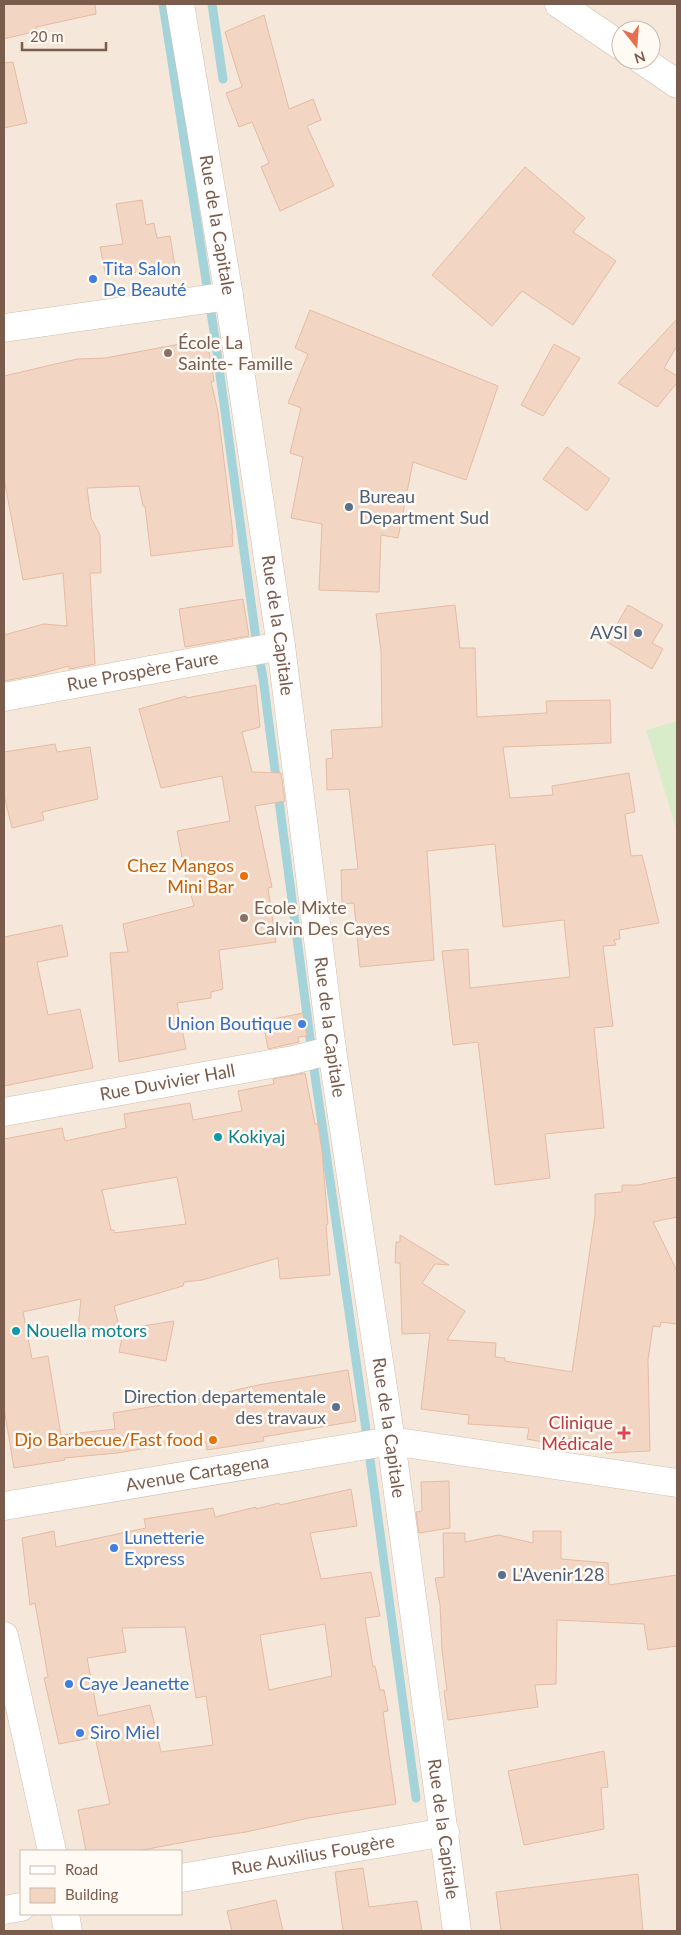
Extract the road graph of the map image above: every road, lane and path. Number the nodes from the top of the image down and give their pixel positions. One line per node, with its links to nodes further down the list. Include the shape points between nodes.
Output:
1 (180, 4): 6 (street, Rue de la Capitale)
2 (559, 4): 3 (street)
3 (611, 39)
4 (657, 70): 5 (street)
5 (677, 84)
6 (229, 296): 7 (street); 8 (street, Rue de la Capitale)
7 (4, 328)
8 (281, 646): 9 (street, Rue Prospère Faure); 10 (street, Rue de la Capitale)
9 (4, 696)
10 (332, 1050): 11 (street, Rue Duvivier Hall, via 294,1060); 12 (street, Rue de la Capitale)
11 (4, 1112)
12 (391, 1441): 13 (street, Avenue Cartagena); 14 (street, Avenue Cartagena); 16 (street, Rue de la Capitale)
13 (677, 1483)
14 (4, 1506)
15 (4, 1636): 17 (street)
16 (445, 1832): 18 (street, Rue Auxilius Fougère); 23 (street, Rue de la Capitale)
17 (52, 1850)
18 (182, 1878)
19 (20, 1907): 20 (street)
20 (4, 1910)
21 (65, 1915): 22 (street)
22 (68, 1931)
23 (457, 1931)

